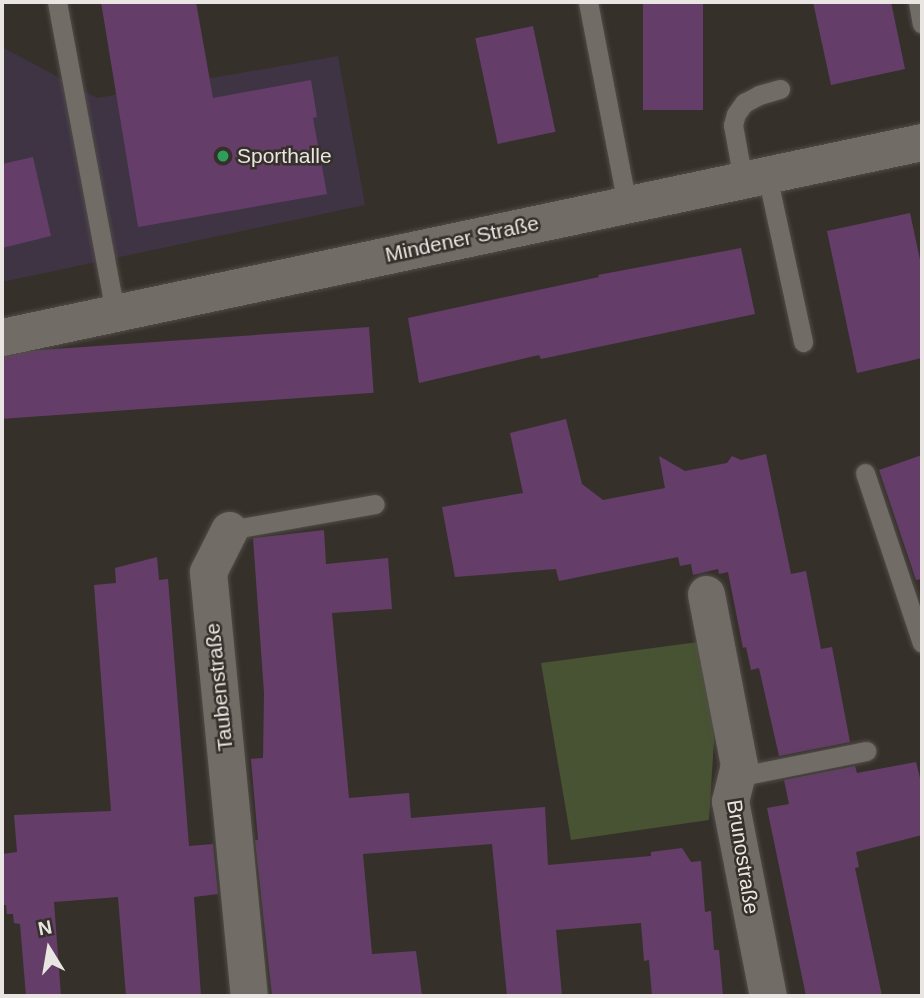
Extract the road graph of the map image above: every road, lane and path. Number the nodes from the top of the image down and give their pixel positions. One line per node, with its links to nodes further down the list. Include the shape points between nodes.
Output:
1 (57, 2): 9 (lane)
2 (589, 2): 8 (lane)
3 (918, 2): 4 (lane)
4 (922, 24)
5 (780, 89): 7 (lane, via 758,95 736,114 733,125)
6 (922, 142): 7 (street, Mindener Straße)
7 (755, 178): 8 (street, Mindener Straße); 11 (lane)
8 (627, 204): 9 (street, Mindener Straße)
9 (115, 312): 10 (street, Mindener Straße)
10 (2, 337)
11 (803, 342)
12 (865, 473): 16 (lane)
13 (374, 504): 14 (lane, Taubenstraße)
14 (229, 530): 19 (street, Taubenstraße, via 208,572)
15 (706, 594): 18 (street, Brunostraße, via 739,765)
16 (922, 643)
17 (866, 751): 18 (lane)
18 (736, 777): 20 (street, Brunostraße, via 730,801)
19 (249, 996)
20 (768, 996)

